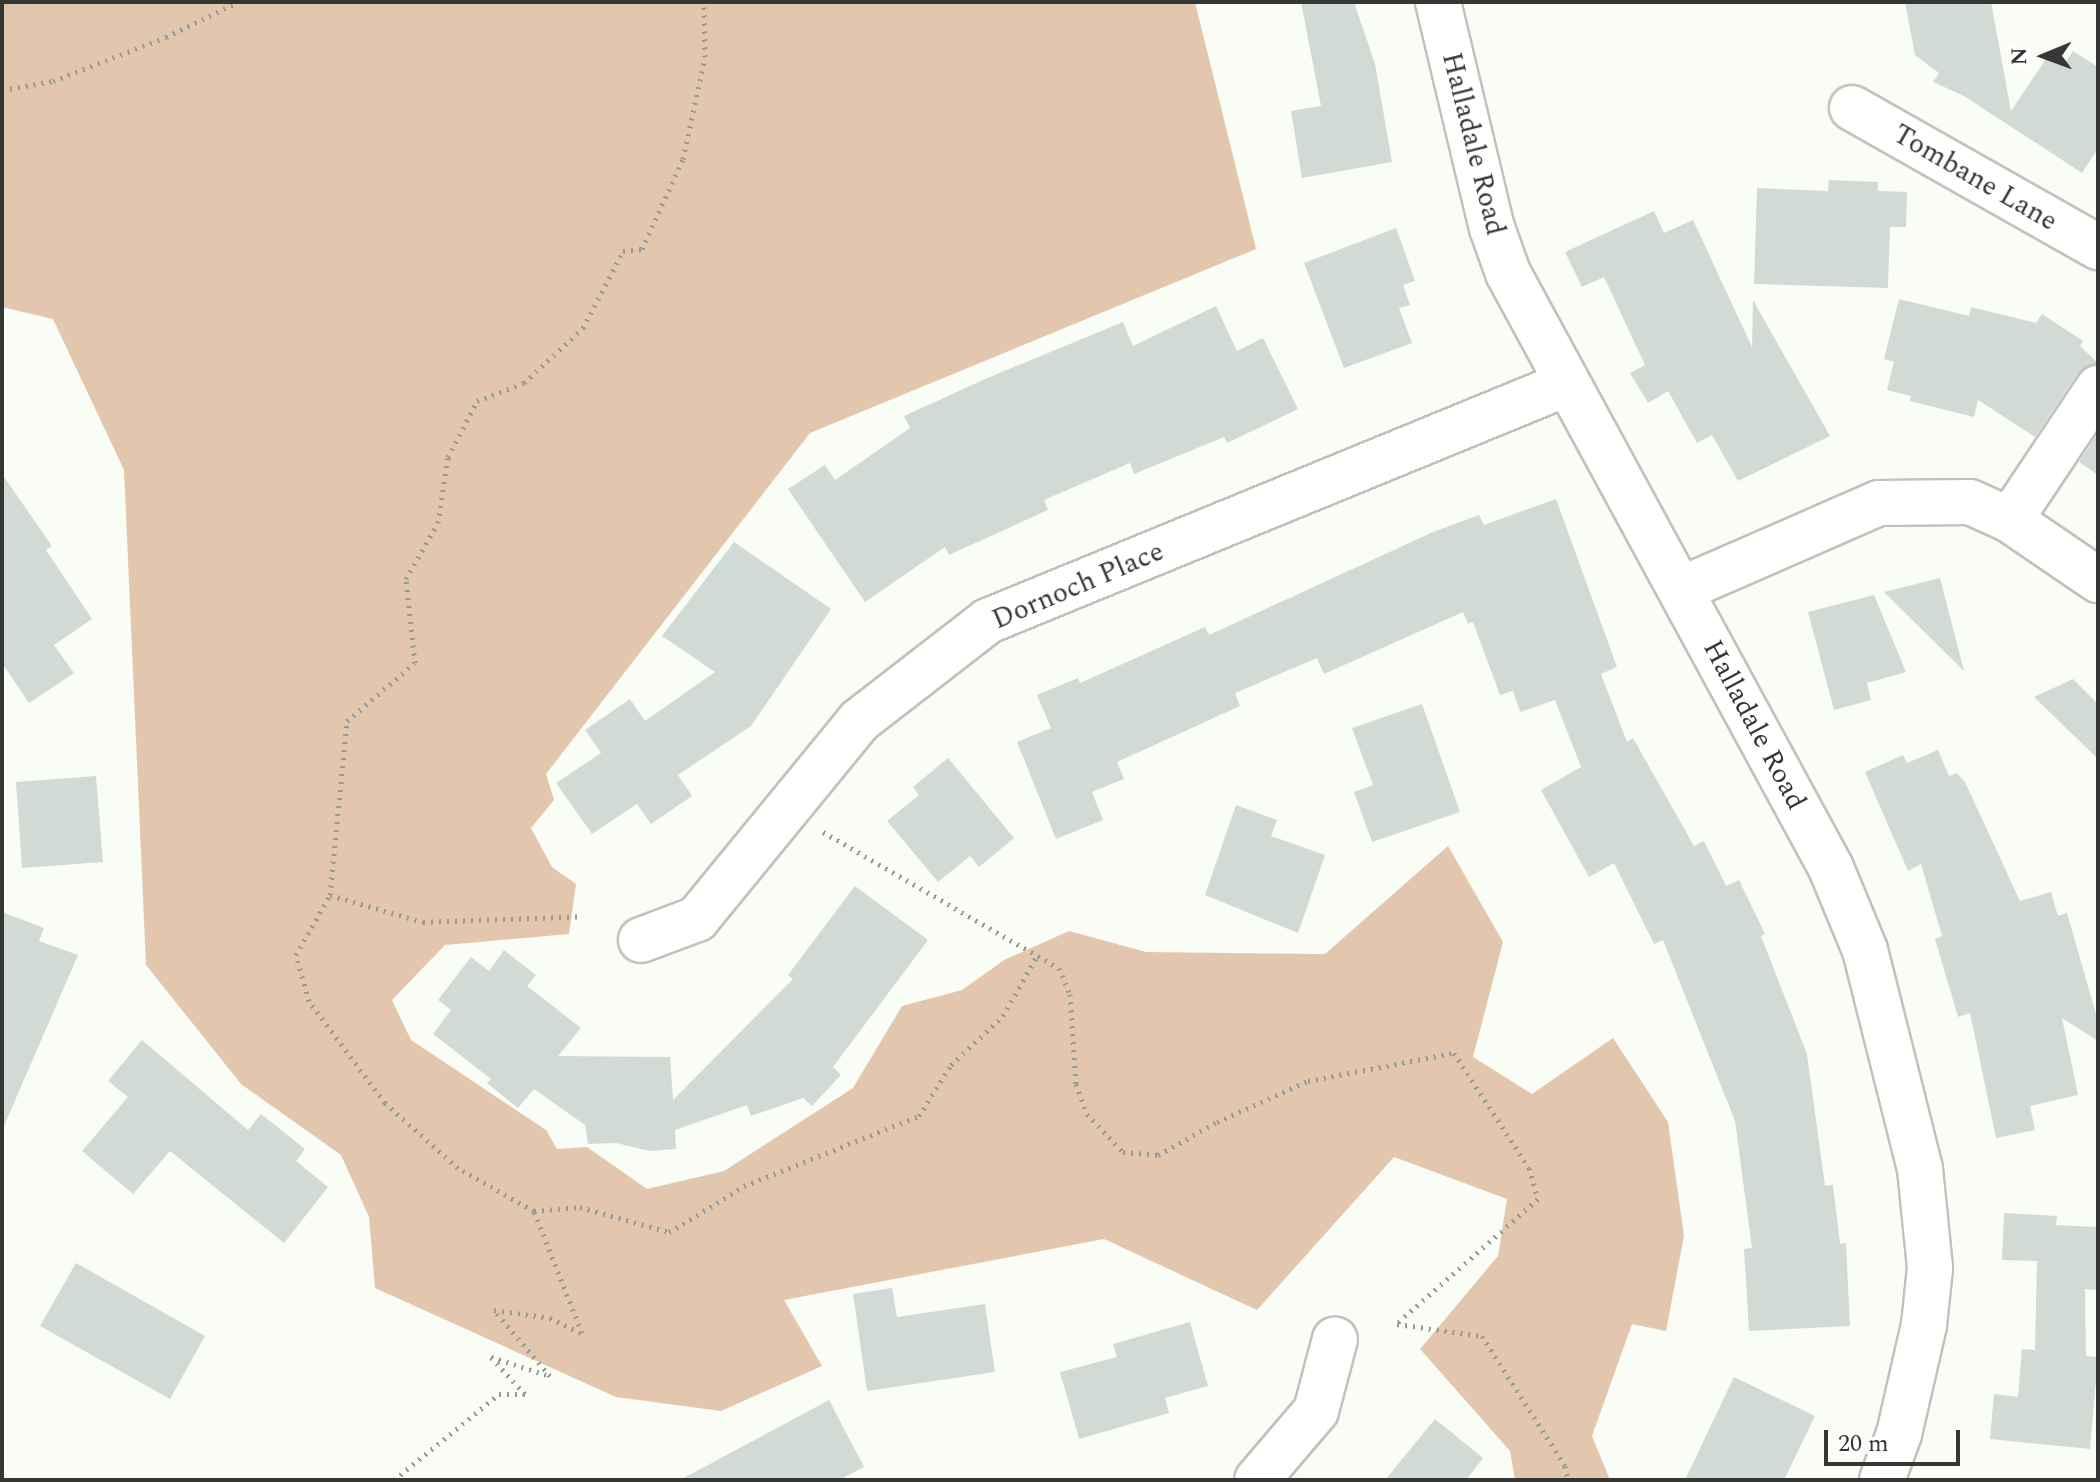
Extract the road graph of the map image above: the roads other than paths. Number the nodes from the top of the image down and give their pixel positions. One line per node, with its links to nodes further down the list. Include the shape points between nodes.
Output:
1 (1438, 2): 4 (street, Halladale Road, via 1492,228 1508,273)
2 (1852, 108): 3 (street, Tombane Lane)
3 (2098, 247)
4 (1566, 384): 8 (street, Halladale Road); 9 (street, Dornoch Place, via 988,621 859,721 697,919)
5 (2098, 388): 6 (street)
6 (2010, 520): 7 (street); 8 (street, via 1970,502 1879,503)
7 (2098, 580)
8 (1682, 589): 12 (street, Halladale Road, via 1831,868 1865,950 1920,1169 1930,1268 1924,1325 1899,1434)
9 (641, 940)
10 (1335, 1339): 11 (street, via 1316,1411)
11 (1257, 1480)
12 (1882, 1480)

